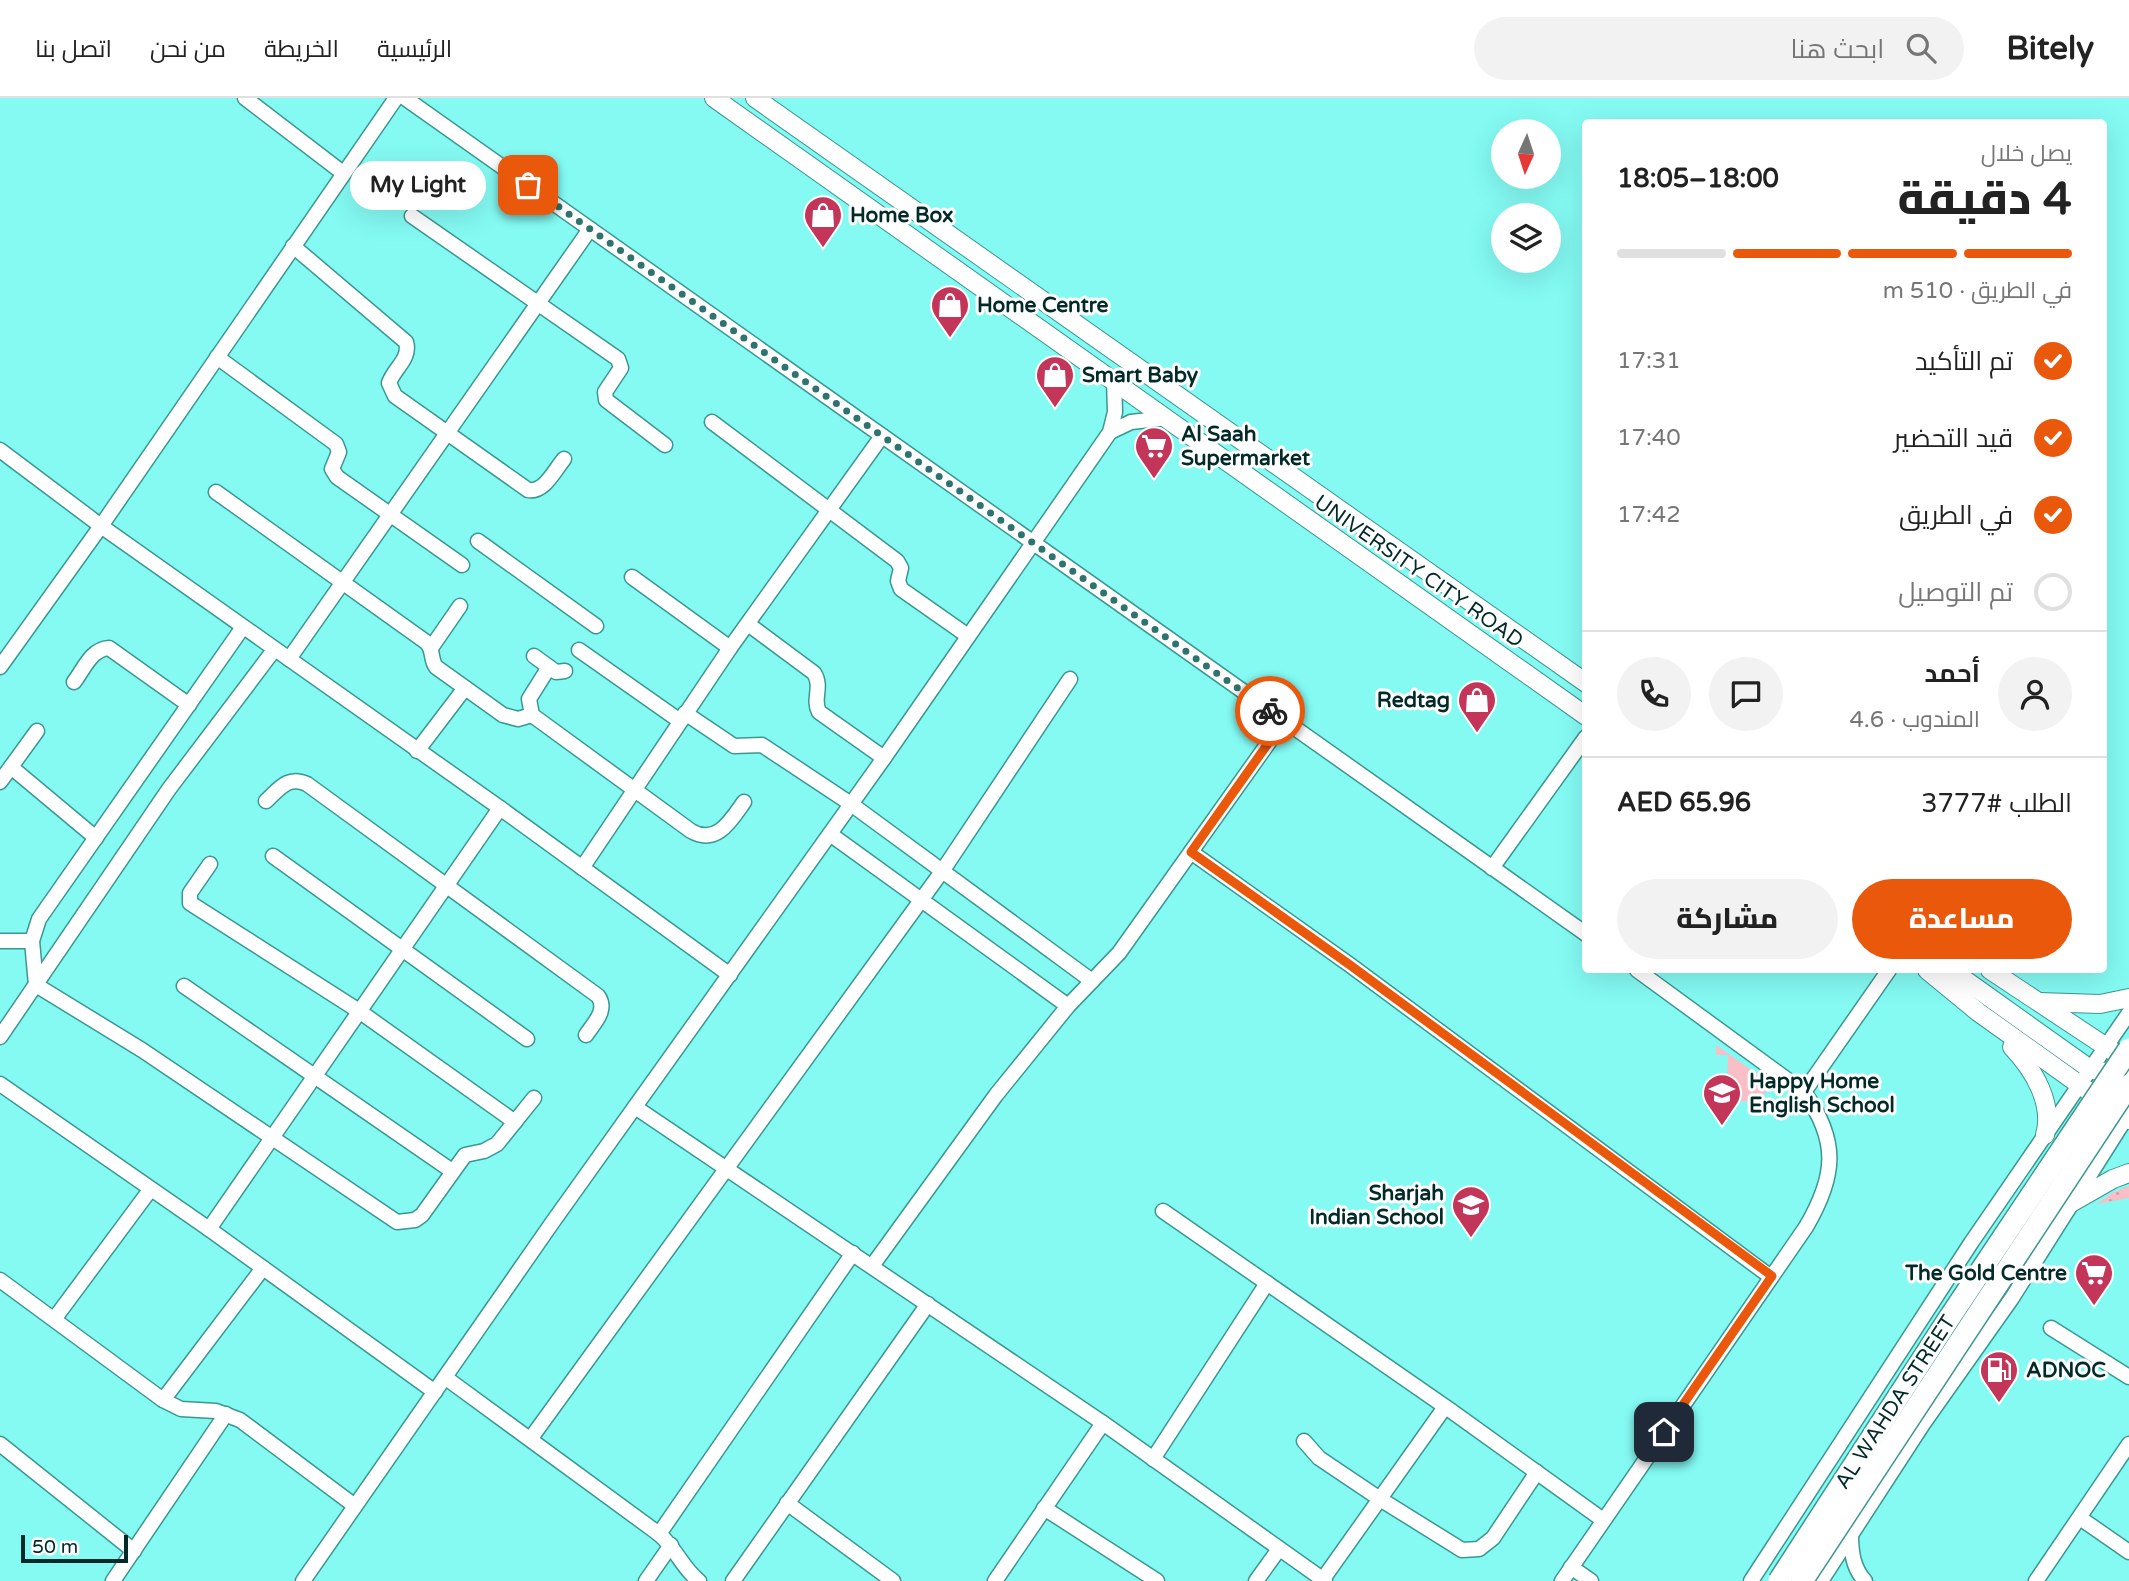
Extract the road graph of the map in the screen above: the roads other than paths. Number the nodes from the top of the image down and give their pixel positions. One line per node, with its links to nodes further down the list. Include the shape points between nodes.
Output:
1 (245, 98): 6 (street)
2 (396, 98): 6 (street)
3 (405, 98): 8 (street)
4 (714, 98): 12 (main road, UNIVERSITY CITY ROAD)
5 (755, 98): 45 (main road, UNIVERSITY CITY ROAD)
6 (343, 173): 9 (street)
7 (412, 216): 10 (street)
8 (590, 229): 10 (street); 17 (street)
9 (293, 246): 11 (street); 16 (street, via 402,338 407,352 390,377 389,388)
10 (538, 303): 16 (street); 18 (street, via 618,359 621,368 605,392 606,400)
11 (217, 357): 23 (street, via 336,444 339,452 334,474); 24 (street)
12 (1114, 380): 13 (main road, UNIVERSITY CITY ROAD); 15 (street, via 1116,401)
13 (1167, 418): 15 (street, via 1131,422); 49 (main road, UNIVERSITY CITY ROAD)
14 (712, 422): 22 (street)
15 (1110, 432): 26 (street)
16 (447, 434): 20 (street, via 531,491 541,488); 23 (street)
17 (882, 436): 22 (street); 26 (street)
18 (665, 445)
19 (0, 450): 24 (street)
20 (564, 459)
21 (216, 492): 29 (street)
22 (830, 510): 31 (street); 34 (street, via 897,561 901,589)
23 (390, 515): 27 (street); 29 (street)
24 (101, 526): 33 (street); 41 (street)
25 (478, 541): 32 (street)
26 (1033, 541): 34 (street); 52 (street)
27 (462, 565)
28 (632, 577): 36 (street)
29 (342, 584): 35 (street); 40 (street)
30 (460, 606): 35 (street)
31 (748, 624): 36 (street); 56 (street, via 814,673 819,684 819,712)
32 (596, 626)
33 (243, 627): 37 (street); 48 (street)
34 (968, 636): 56 (street)
35 (431, 648): 47 (street, via 436,667)
36 (730, 648): 51 (street)
37 (274, 650): 40 (street); 85 (street, via 169,789)
38 (579, 650): 51 (street)
39 (534, 656): 42 (street)
40 (289, 660): 55 (street)
41 (0, 667)
42 (549, 667): 43 (street, via 558,673); 50 (street, via 529,699)
43 (565, 671)
44 (1070, 679): 71 (street)
45 (1582, 680)
46 (74, 682): 48 (street, via 98,650 109,648)
47 (465, 688): 50 (street, via 510,718); 55 (street)
48 (189, 705): 65 (street)
49 (1582, 713)
50 (532, 715): 59 (street)
51 (683, 717): 59 (street); 62 (street, via 734,746 762,745)
52 (1284, 721): 66 (street); 69 (street)
53 (37, 731): 57 (street)
54 (1582, 743): 69 (street)
55 (417, 751): 63 (street)
56 (884, 758): 62 (street)
57 (11, 767): 58 (street); 65 (street)
58 (0, 782)
59 (633, 790): 61 (street, via 702,836 719,833); 70 (street)
60 (266, 801): 72 (street, via 291,780 307,783)
61 (744, 802)
62 (851, 804): 64 (street); 71 (street)
63 (500, 808): 70 (street); 72 (street)
64 (830, 834): 73 (street); 83 (street)
65 (96, 838): 75 (street, via 39,919)
66 (1191, 852): 84 (street, via 1118,953); 123 (street)
67 (273, 856): 77 (street)
68 (210, 864): 90 (street, via 190,893 190,903)
69 (1492, 867): 74 (street)
70 (582, 868): 83 (street)
71 (943, 870): 73 (street); 84 (street)
72 (446, 884): 77 (street); 93 (street, via 598,996 603,1009)
73 (921, 900): 89 (street); 113 (street)
74 (1582, 930)
75 (32, 941): 76 (street); 85 (street)
76 (0, 942)
77 (402, 949): 90 (street); 95 (street)
78 (1641, 973): 105 (street)
79 (1887, 973): 105 (street)
80 (1931, 973): 91 (main road)
81 (1955, 973): 99 (main road)
82 (1995, 973): 88 (main road)
83 (730, 975): 108 (street)
84 (1092, 981): 89 (street)
85 (36, 985): 94 (street); 112 (street)
86 (184, 986): 101 (street)
87 (2129, 998): 88 (main road, via 2100,1004)
88 (2039, 1002): 96 (main road)
89 (1068, 1006): 121 (street, via 996,1095)
90 (359, 1011): 101 (street); 110 (street)
91 (1978, 1012): 103 (main road); 111 (main road, via 2033,1073 2046,1112)
92 (2129, 1013): 96 (street)
93 (586, 1035)
94 (0, 1037)
95 (527, 1039)
96 (2106, 1046): 98 (main road); 99 (street)
97 (2129, 1049): 168 (highway, AL WAHDA STREET, bridge)
98 (2129, 1062)
99 (2090, 1069): 100 (main road); 103 (street)
100 (2129, 1070)
101 (313, 1076): 112 (street); 114 (street)
102 (0, 1084): 116 (street)
103 (2079, 1085): 106 (main road, via 2111,1085); 109 (main road); 111 (street)
104 (2129, 1085): 169 (highway, AL WAHDA STREET, bridge)
105 (1804, 1092): 123 (street, via 1826,1133 1828,1179 1821,1202)
106 (2129, 1092)
107 (534, 1097): 110 (street)
108 (635, 1107): 113 (street); 130 (street)
109 (2128, 1117): 117 (street)
110 (515, 1122): 114 (street, via 497,1144 465,1156)
111 (2045, 1135): 167 (street)
112 (271, 1137): 114 (street, via 397,1222 415,1220 422,1214); 119 (street)
113 (726, 1168): 120 (street); 136 (street)
114 (452, 1171)
115 (2129, 1173): 117 (main road)
116 (150, 1190): 119 (street); 127 (street)
117 (2071, 1203): 149 (street, via 2006,1308)
118 (1163, 1211): 124 (street)
119 (209, 1229): 122 (street)
120 (853, 1253): 121 (street); 148 (street)
121 (872, 1266): 126 (street)
122 (263, 1268): 131 (street); 132 (street)
123 (1772, 1276): 147 (street)
124 (1267, 1283): 133 (street); 140 (street)
125 (2, 1287): 127 (street)
126 (928, 1304): 135 (street); 143 (street)
127 (55, 1318): 132 (street)
128 (2051, 1328): 129 (street)
129 (2129, 1377)
130 (446, 1378): 131 (street); 136 (street)
131 (435, 1392): 144 (street)
132 (163, 1400): 134 (street, via 181,1409)
133 (1445, 1407): 141 (street); 142 (street)
134 (226, 1414): 144 (street, via 247,1424); 152 (street)
135 (1103, 1423): 140 (street); 145 (street)
136 (531, 1438): 148 (street)
137 (1304, 1441): 142 (street, via 1319,1458)
138 (0, 1444): 152 (street)
139 (2129, 1444): 146 (street)
140 (1153, 1459): 151 (street)
141 (1537, 1472): 142 (street, via 1493,1538 1470,1550 1453,1546); 147 (street)
142 (1380, 1499): 155 (street)
143 (788, 1503): 160 (street); 161 (street)
144 (355, 1506): 157 (street)
145 (1044, 1508): 162 (street); 163 (street)
146 (2080, 1518): 153 (street); 172 (street)
147 (1603, 1521): 154 (street)
148 (659, 1534): 150 (street)
149 (1851, 1534): 170 (street); 171 (street, via 1854,1564)
150 (671, 1545): 158 (street); 159 (street)
151 (1279, 1549): 155 (street); 164 (street)
152 (134, 1551): 156 (street)
153 (2129, 1552)
154 (1571, 1567): 165 (street); 166 (street)
155 (1324, 1580)
156 (113, 1581)
157 (303, 1581)
158 (646, 1581)
159 (699, 1581)
160 (733, 1581)
161 (893, 1581)
162 (995, 1581)
163 (1157, 1581)
164 (1256, 1581)
165 (1562, 1581)
166 (1591, 1581)
167 (1751, 1581)
168 (1779, 1581)
169 (1802, 1581)
170 (1821, 1581)
171 (1865, 1581)
172 (2036, 1581)

